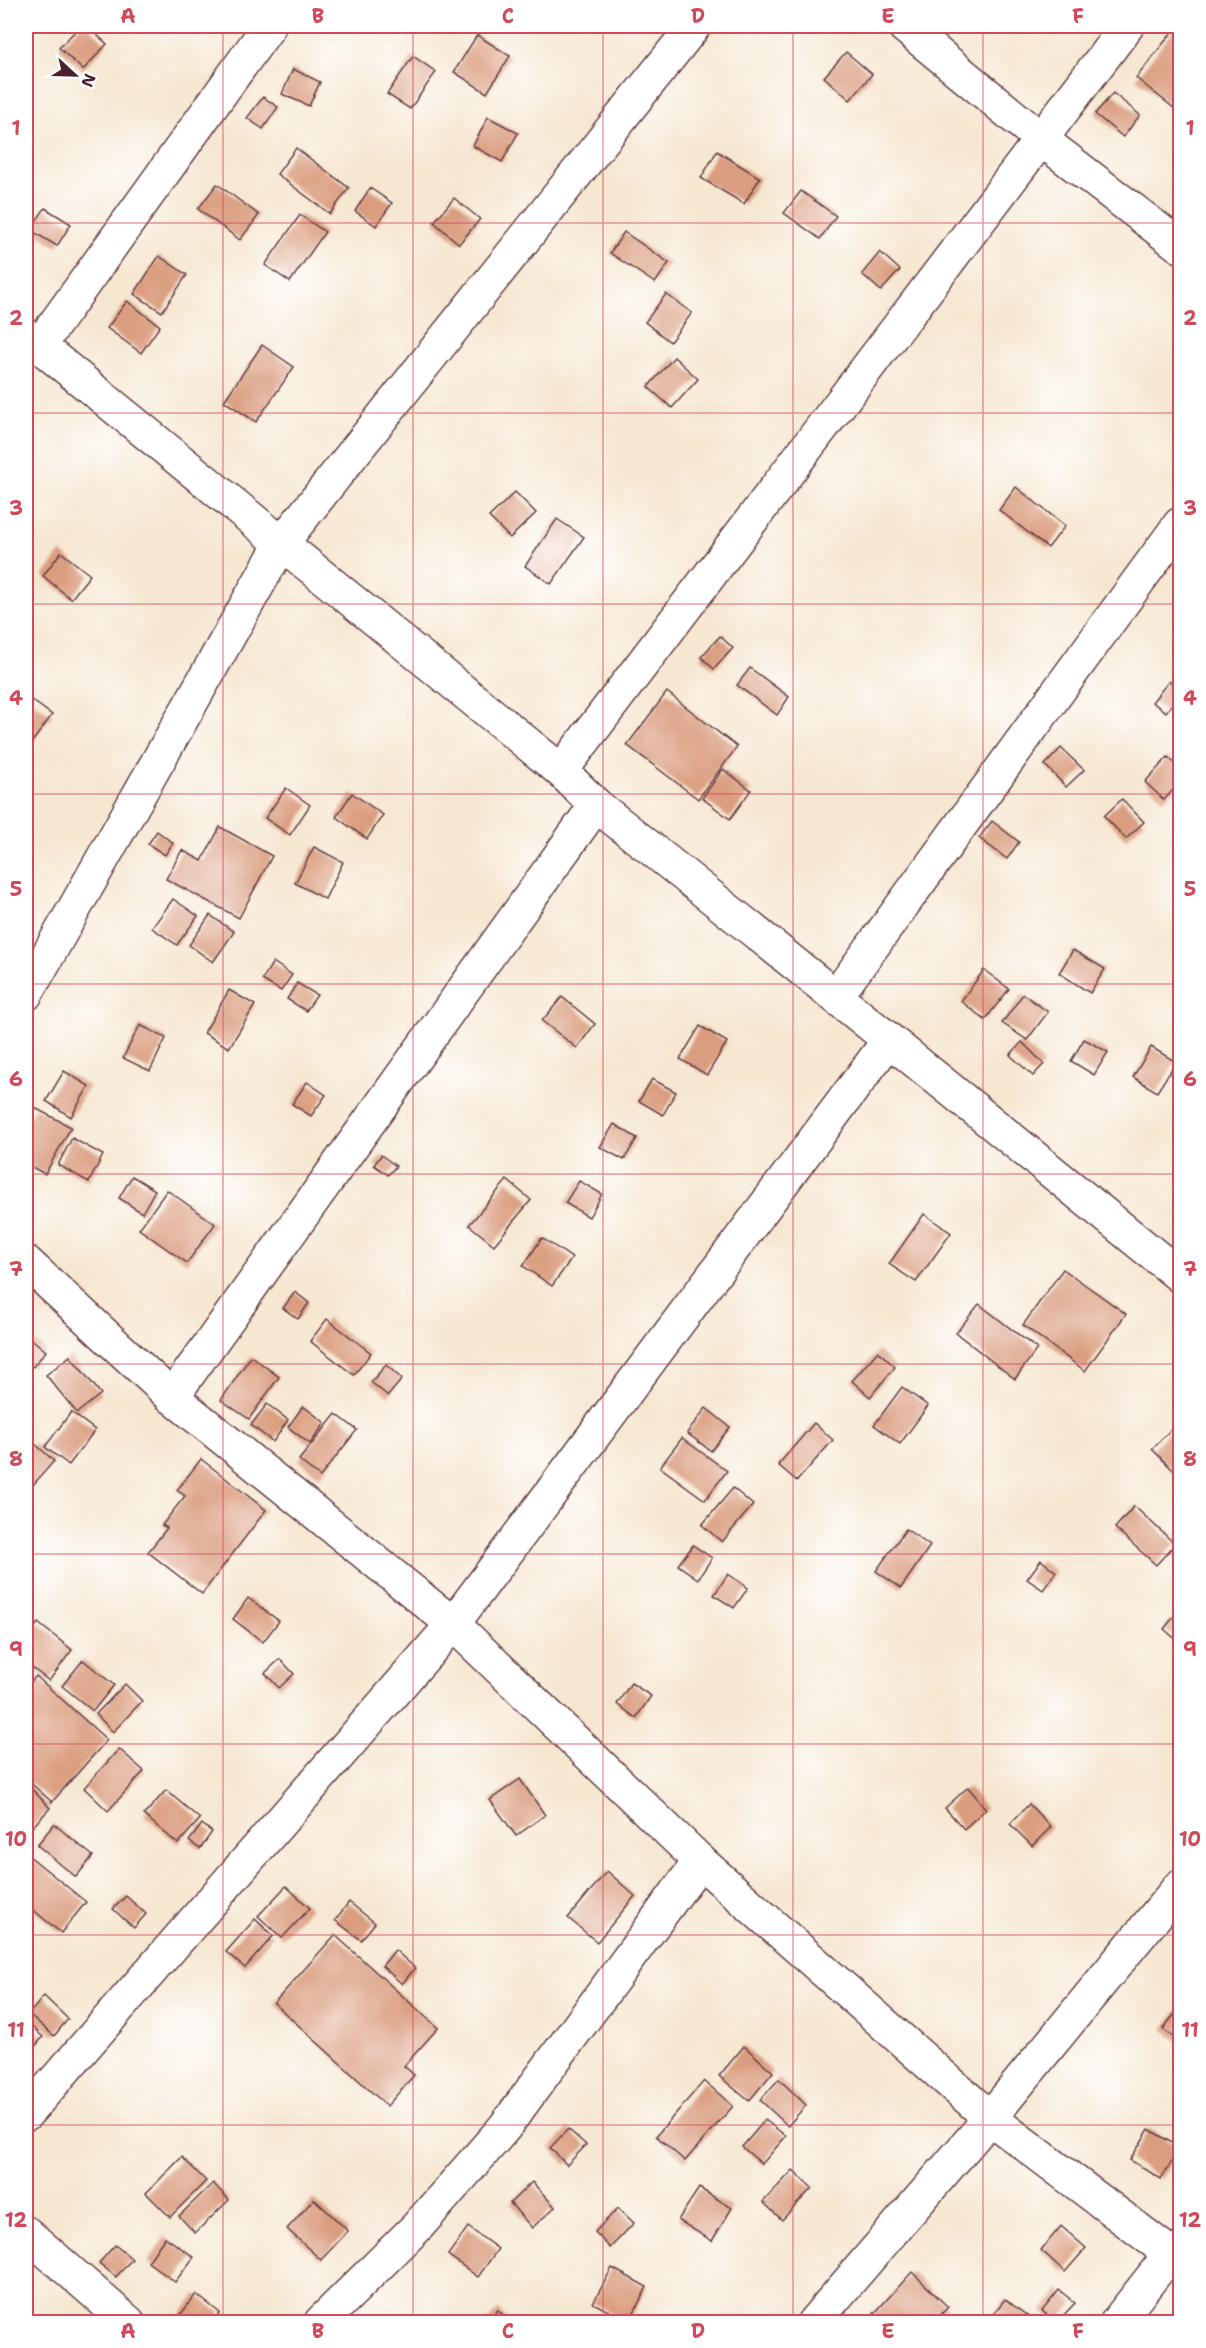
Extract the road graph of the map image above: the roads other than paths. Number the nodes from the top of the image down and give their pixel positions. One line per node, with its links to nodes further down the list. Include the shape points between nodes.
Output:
1 (269, 26): 7 (street)
2 (694, 26): 9 (street)
3 (904, 26): 5 (street)
4 (1127, 26): 5 (street)
5 (1042, 140): 6 (street); 10 (street)
6 (1180, 246)
7 (32, 340): 9 (street)
8 (1180, 524): 13 (street)
9 (281, 544): 10 (street); 12 (street)
10 (561, 771): 11 (street)
11 (596, 805): 13 (street); 17 (street)
12 (26, 994)
13 (837, 995): 14 (street)
14 (889, 1040): 16 (street); 18 (street)
15 (26, 1262): 17 (street)
16 (1180, 1275)
17 (172, 1397): 18 (street)
18 (453, 1624): 19 (street); 21 (street)
19 (700, 1861): 22 (street); 26 (street, via 504,2128 417,2227)
20 (1180, 1886): 22 (street)
21 (26, 2114)
22 (990, 2118): 24 (street); 27 (street)
23 (26, 2234): 25 (street)
24 (1176, 2257): 28 (street)
25 (128, 2322)
26 (321, 2322)
27 (813, 2322)
28 (1117, 2322)

